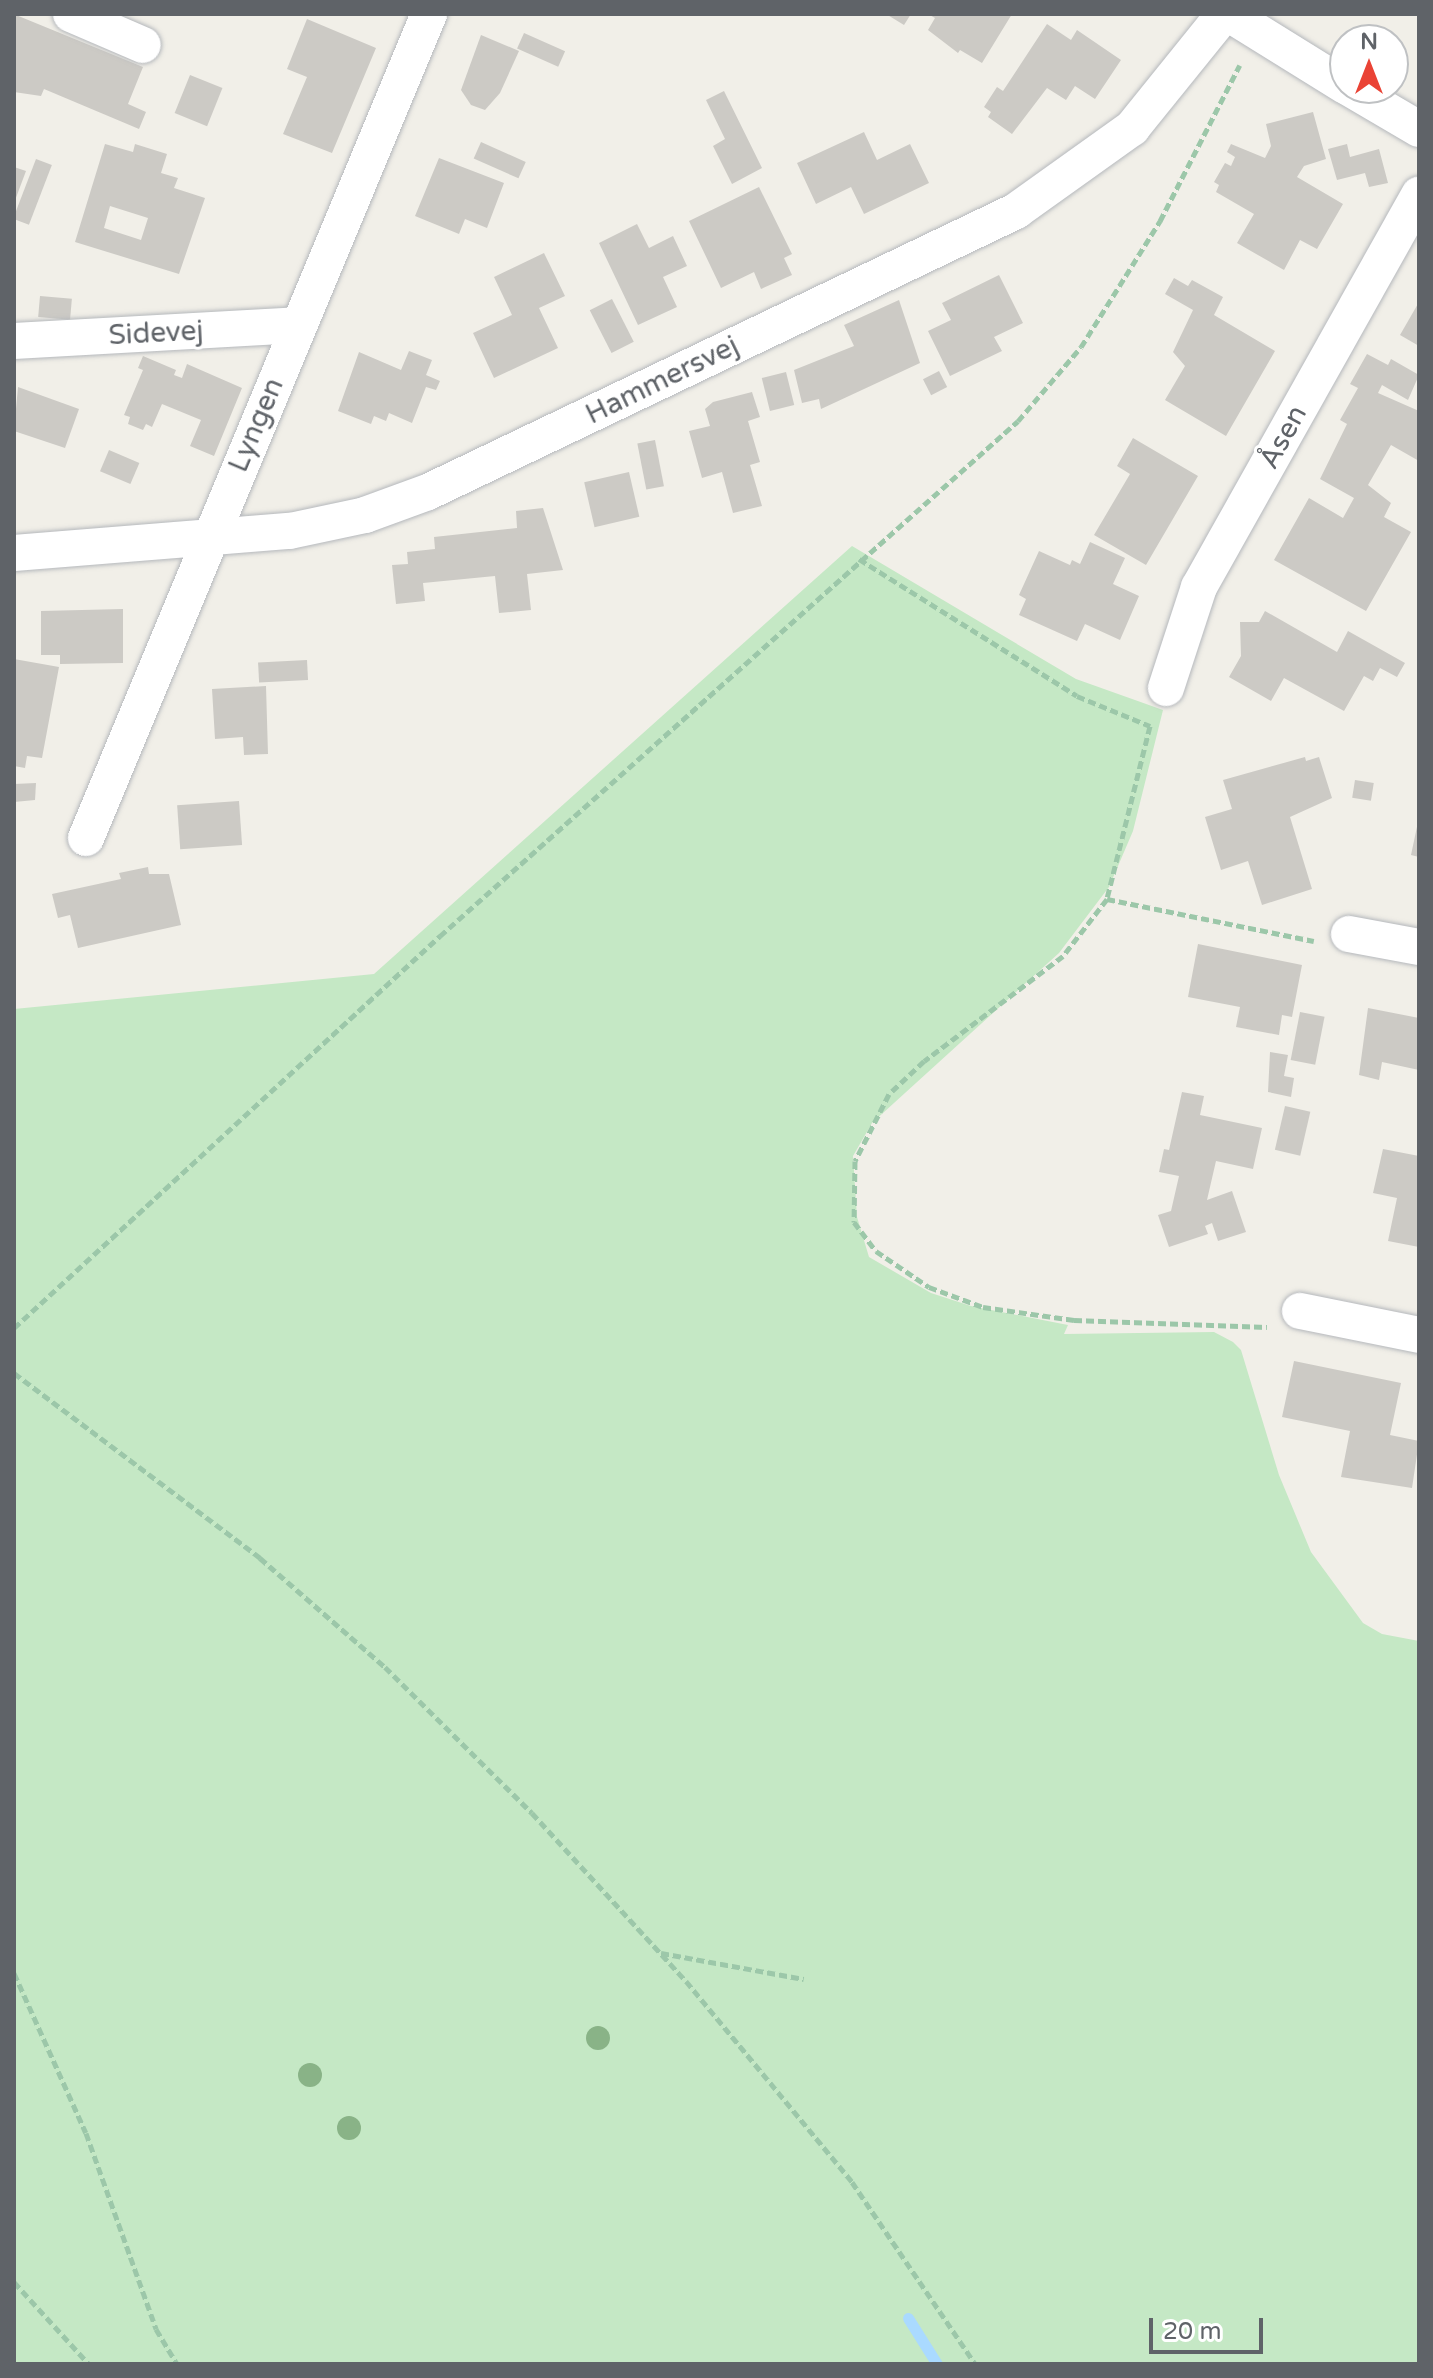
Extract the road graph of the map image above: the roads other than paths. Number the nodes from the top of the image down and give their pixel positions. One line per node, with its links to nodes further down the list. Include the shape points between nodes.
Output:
1 (71, 14): 4 (street)
2 (429, 14): 9 (street, Lyngen)
3 (1236, 20): 5 (street); 11 (street, Hammersvej, via 1132,128 1016,211 428,492 365,515)
4 (143, 45)
5 (1329, 76)
6 (1376, 104): 7 (street)
7 (1419, 129)
8 (1419, 195): 13 (street, Åsen, via 1199,587)
9 (298, 325): 10 (street, Sidevej); 11 (street, Lyngen)
10 (14, 341)
11 (208, 541): 12 (street, Hammersvej); 14 (street, Lyngen)
12 (14, 553)
13 (1166, 688)
14 (86, 838)
15 (1349, 934): 16 (street)
16 (1419, 947)
17 (1300, 1311): 18 (street)
18 (1419, 1335)

